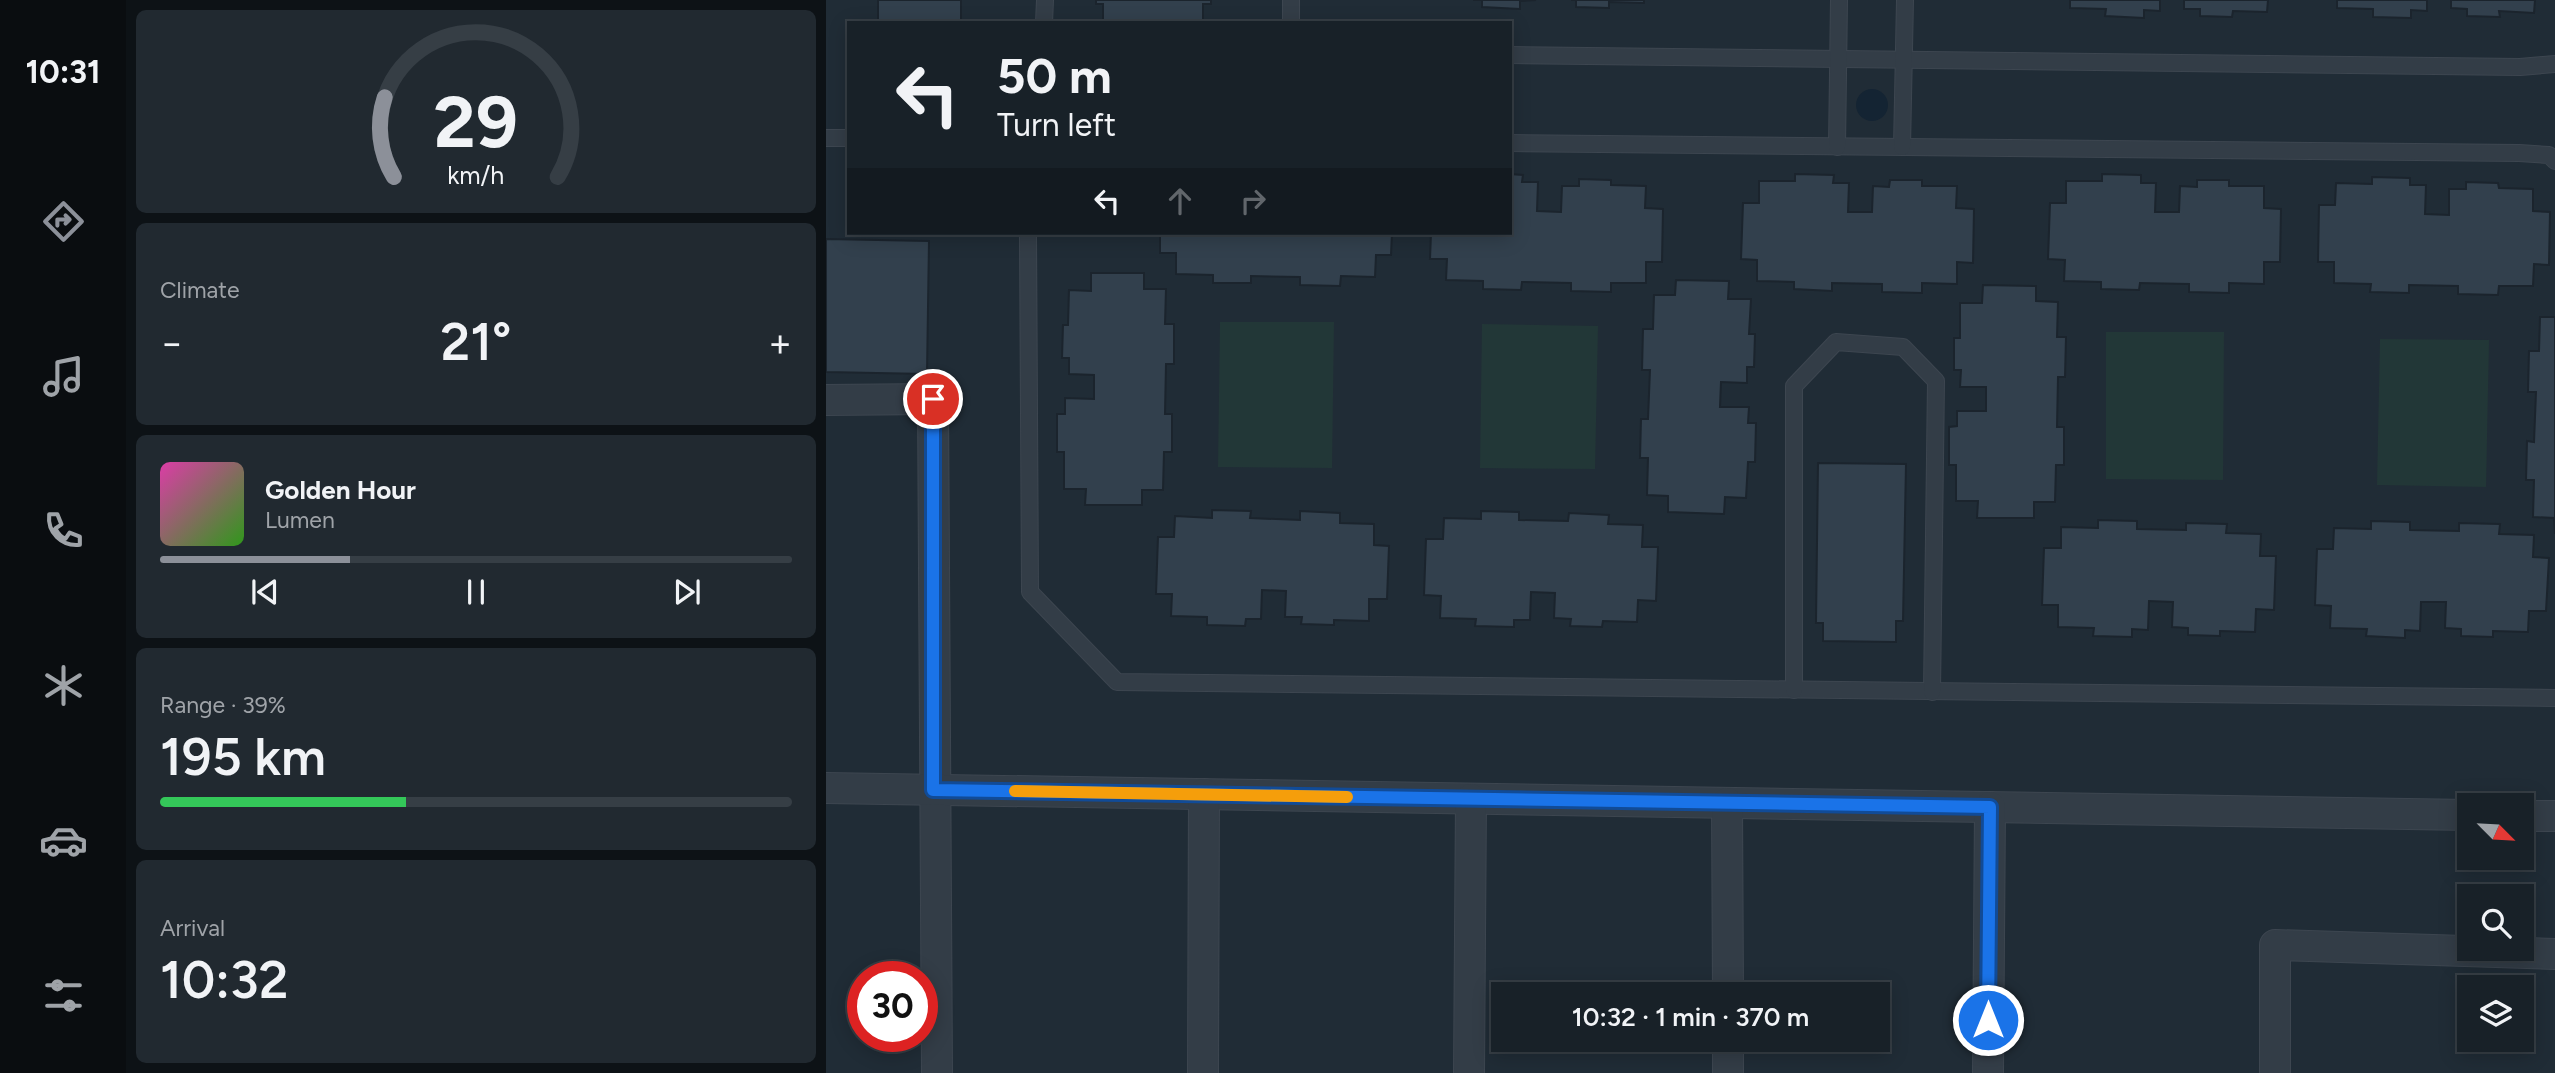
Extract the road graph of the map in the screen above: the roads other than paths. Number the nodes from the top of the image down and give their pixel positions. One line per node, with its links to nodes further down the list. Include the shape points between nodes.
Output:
1 (1045, 0): 5 (lane)
2 (1291, 0): 6 (lane)
3 (1839, 0): 8 (lane)
4 (1905, 0): 9 (lane)
5 (1044, 21)
6 (1291, 21)
7 (1512, 55): 8 (lane)
8 (1838, 59): 9 (lane); 14 (lane)
9 (1905, 59): 10 (lane); 15 (lane)
10 (2555, 65)
11 (826, 138): 12 (lane)
12 (847, 138)
13 (1512, 144): 14 (lane)
14 (1837, 147): 15 (lane)
15 (1902, 147): 16 (lane, via 2519,153 2549,155)
16 (2555, 161)
17 (1028, 235): 19 (lane, via 1030,592 1117,682)
18 (826, 400): 23 (street, via 933,399)
19 (1794, 690): 20 (lane); 20 (lane, via 1794,386 1836,342 1903,347 1936,382)
20 (1932, 692): 21 (lane)
21 (2555, 698)
22 (826, 788): 23 (street)
23 (933, 790): 24 (street); 34 (street)
24 (1204, 794): 25 (street); 35 (street)
25 (1471, 799): 26 (street); 36 (street)
26 (1727, 803): 27 (street); 32 (street)
27 (1990, 807): 28 (street); 38 (street)
28 (2457, 815)
29 (2534, 816): 30 (street)
30 (2555, 816)
31 (2555, 954): 39 (street, via 2275,945)
32 (1728, 982)
33 (1728, 1052): 37 (street)
34 (937, 1073)
35 (1203, 1073)
36 (1469, 1073)
37 (1728, 1073)
38 (1988, 1073)
39 (2275, 1073)

